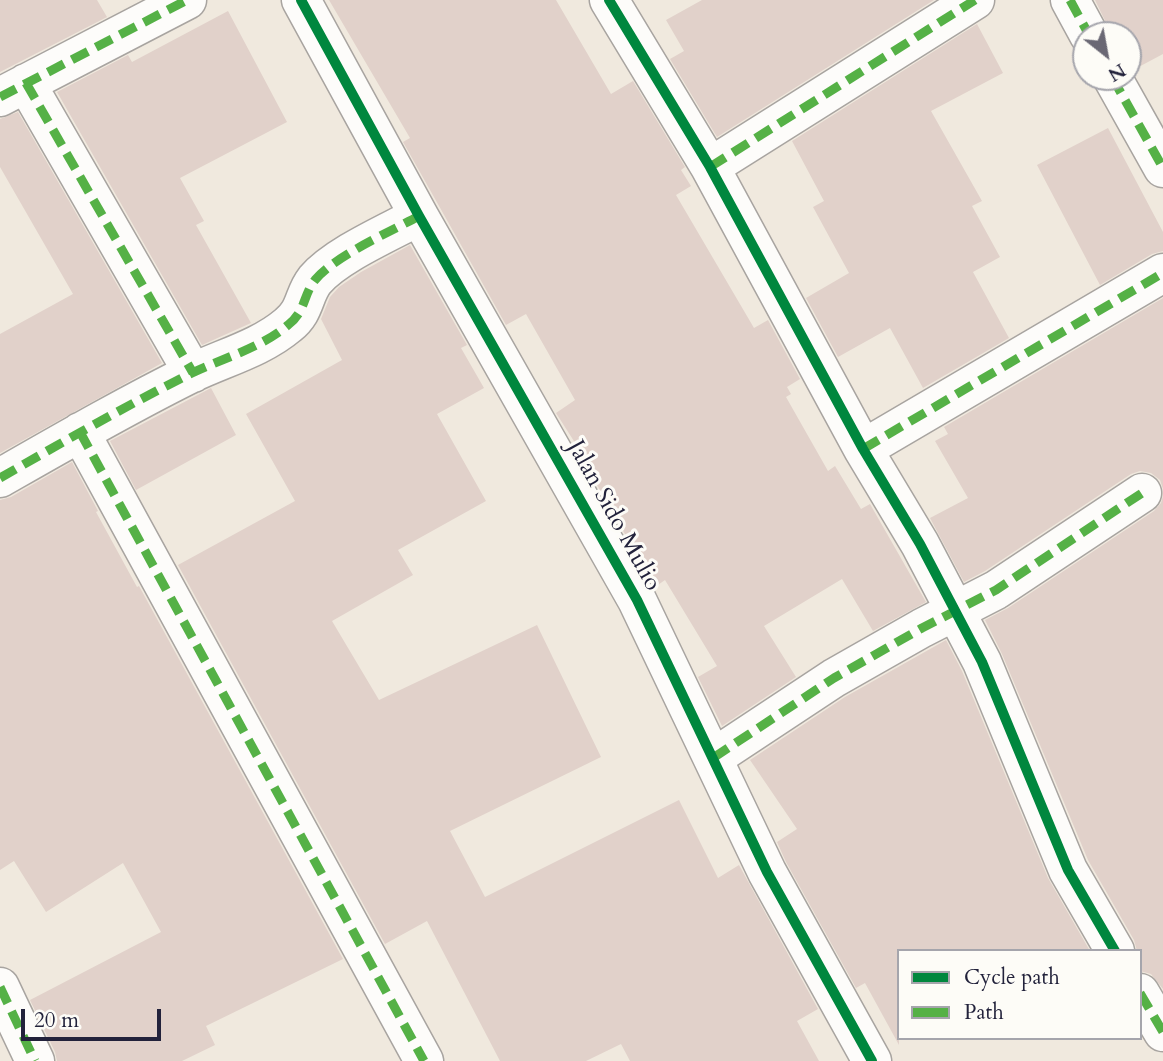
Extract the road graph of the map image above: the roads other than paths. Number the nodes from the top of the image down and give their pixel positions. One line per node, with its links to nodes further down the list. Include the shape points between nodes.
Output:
1 (187, 0): 7 (street)
2 (301, 0): 11 (street, Jalan Sido Mulio)
3 (610, 0): 9 (street)
4 (975, 0): 9 (street)
5 (1070, 0): 6 (street)
6 (1081, 21)
7 (13, 90): 13 (street)
8 (1120, 91): 10 (street)
9 (709, 166): 15 (street)
10 (1163, 167)
11 (419, 216): 13 (street, via 322,274 313,282 302,311 288,325); 19 (street, Jalan Sido Mulio, via 637,600)
12 (1163, 273): 15 (street)
13 (193, 373): 14 (street)
14 (80, 432): 16 (street); 25 (street)
15 (863, 449): 18 (street)
16 (0, 478)
17 (1142, 493): 18 (street, via 996,590)
18 (955, 611): 19 (street, via 834,678); 20 (street, via 982,662 1068,870)
19 (713, 758): 26 (street, Jalan Sido Mulio, via 767,872)
20 (1114, 949)
21 (0, 987): 24 (street)
22 (1142, 996): 23 (street)
23 (1163, 1032)
24 (35, 1061)
25 (424, 1061)
26 (872, 1061)

